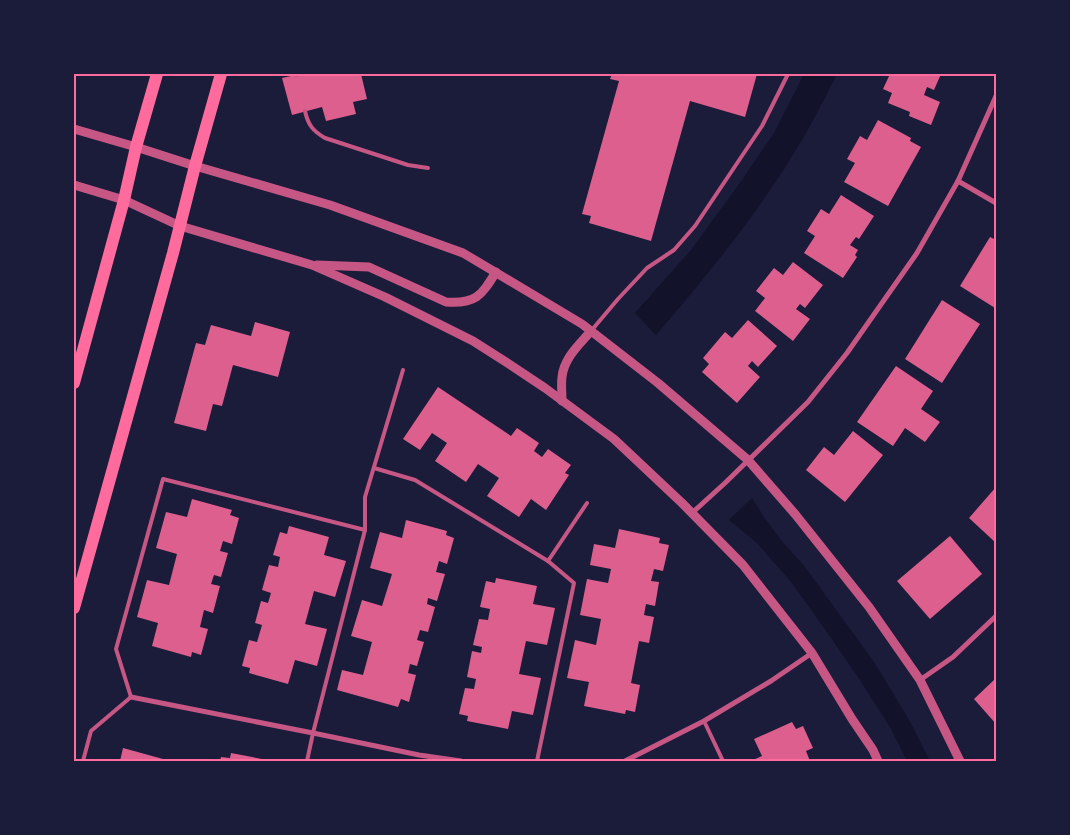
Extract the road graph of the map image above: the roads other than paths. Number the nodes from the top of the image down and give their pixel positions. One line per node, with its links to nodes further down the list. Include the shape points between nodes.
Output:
1 (157, 74): 7 (main road)
2 (221, 74): 8 (main road)
3 (788, 74): 17 (lane, via 762,126 695,226 674,250 641,274)
4 (996, 96): 10 (street)
5 (305, 111): 9 (lane, via 311,127 325,138 408,165)
6 (74, 129): 7 (street)
7 (136, 147): 8 (street); 12 (main road)
8 (195, 166): 14 (main road); 16 (street, via 330,205 463,252)
9 (428, 168)
10 (958, 181): 13 (street); 21 (street, via 917,253 847,353 808,402)
11 (74, 185): 12 (street)
12 (124, 200): 14 (street); 19 (main road)
13 (996, 203)
14 (180, 226): 15 (street); 27 (main road)
15 (312, 265): 16 (street, via 370,267 446,302 460,303 473,300); 20 (street, via 385,297 473,342)
16 (496, 272): 17 (street)
17 (591, 331): 20 (street, via 564,367); 21 (street)
18 (403, 370): 22 (lane)
19 (74, 383)
20 (562, 401): 24 (street, via 614,439)
21 (748, 460): 24 (street); 30 (street, via 869,607)
22 (374, 468): 25 (lane, via 365,497); 26 (lane, via 415,480)
23 (587, 503): 26 (lane)
24 (692, 513): 29 (street, via 743,565)
25 (365, 530): 31 (lane, via 163,480 116,649); 33 (lane)
26 (548, 562): 37 (lane, via 574,583)
27 (74, 608)
28 (996, 616): 30 (street, via 953,657)
29 (812, 653): 32 (street); 40 (street)
30 (920, 680): 41 (street)
31 (131, 697): 33 (street); 34 (lane, via 91,732)
32 (704, 721): 38 (street); 39 (lane)
33 (313, 733): 35 (lane); 36 (street)
34 (82, 761)
35 (307, 761)
36 (461, 761)
37 (537, 761)
38 (624, 761)
39 (723, 761)
40 (878, 761)
41 (960, 761)

